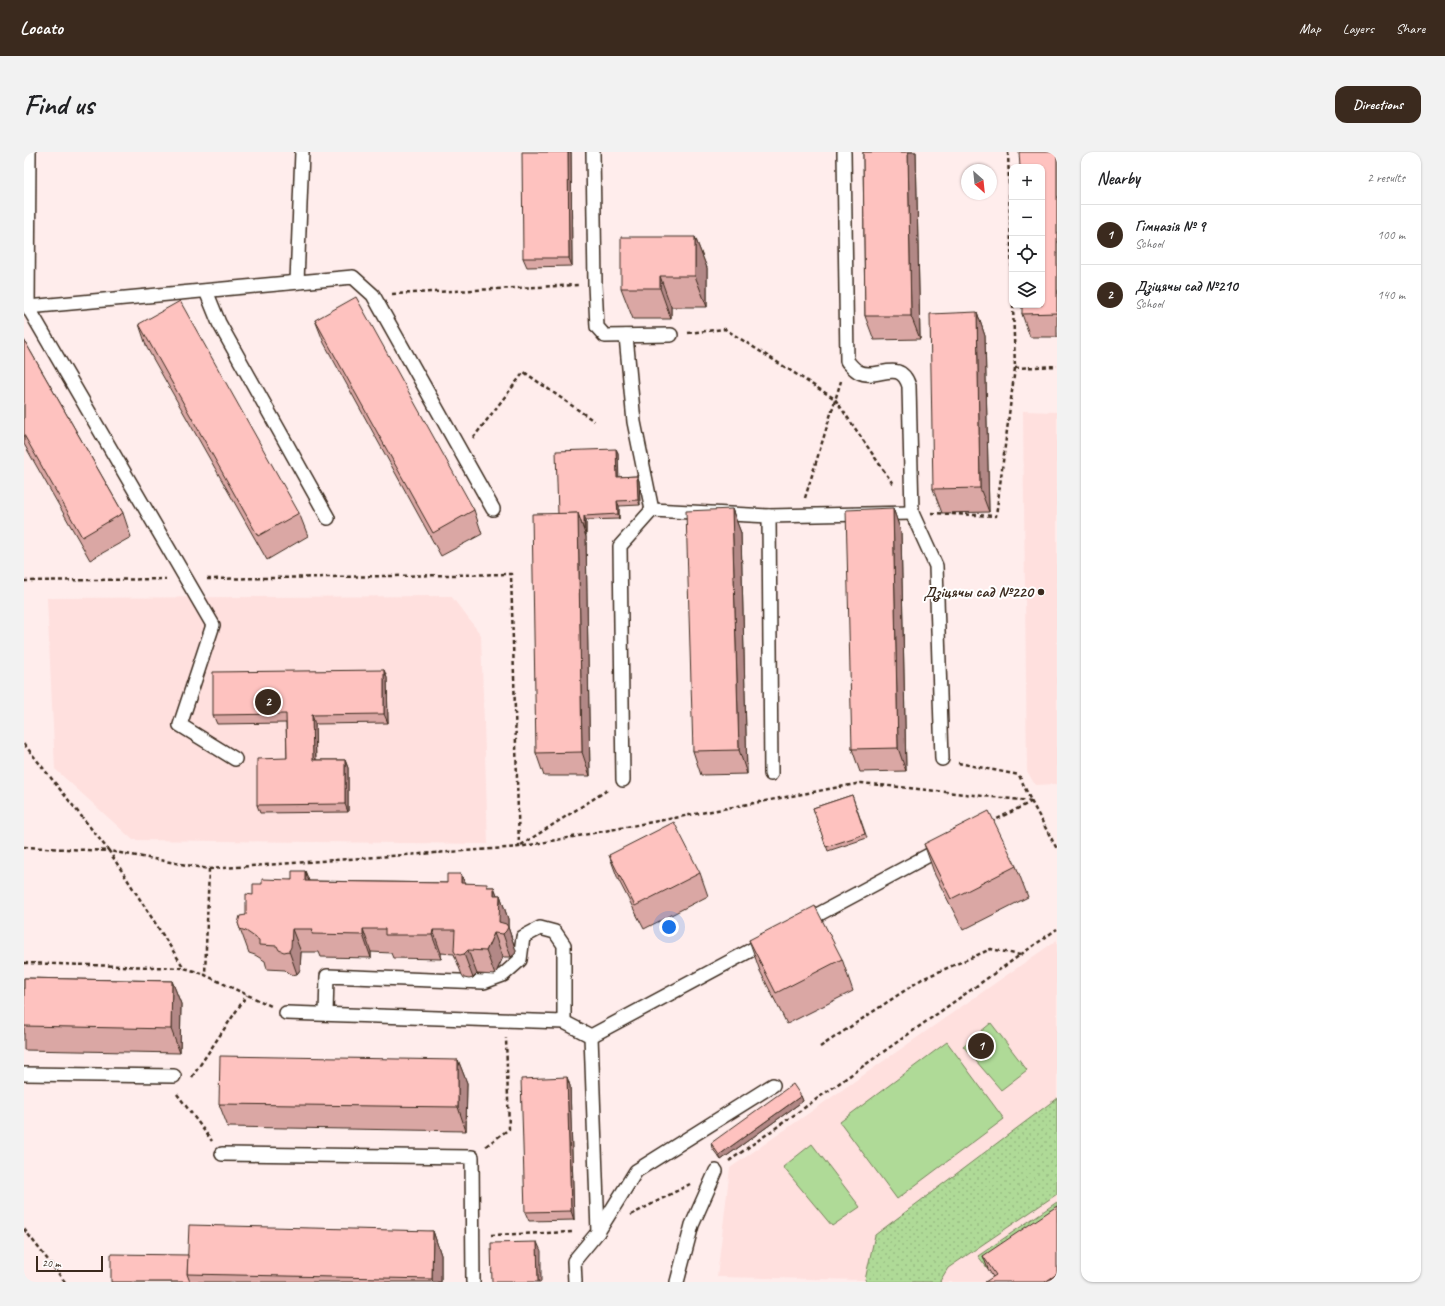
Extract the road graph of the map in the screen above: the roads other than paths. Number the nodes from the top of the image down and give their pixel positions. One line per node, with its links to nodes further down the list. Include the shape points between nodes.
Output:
1 (29, 152): 7 (lane)
2 (302, 152): 5 (lane)
3 (592, 152): 9 (lane, via 597,327 605,336)
4 (844, 152): 12 (lane, via 847,361 858,372 865,374 898,371 906,377)
5 (297, 282): 6 (lane); 10 (lane, via 353,277 373,295)
6 (206, 291): 7 (lane); 14 (lane, via 219,323)
7 (28, 307): 15 (lane, via 213,625 180,725)
8 (671, 335): 9 (lane)
9 (626, 336): 11 (lane, via 634,422)
10 (493, 509)
11 (652, 510): 13 (lane); 18 (lane, via 620,546)
12 (912, 513): 13 (lane); 16 (lane, via 936,566)
13 (769, 516): 17 (lane)
14 (328, 518)
15 (235, 759)
16 (942, 760)
17 (771, 774)
18 (623, 780)
19 (954, 841): 20 (lane)
20 (795, 927)
21 (781, 934): 25 (lane)
22 (286, 1013): 23 (lane)
23 (326, 1014): 24 (lane); 24 (lane, via 327,976 484,982 503,975 520,960 523,937 540,928 555,932 564,945)
24 (564, 1022): 25 (lane)
25 (591, 1036): 31 (lane)
26 (24, 1074): 27 (lane)
27 (174, 1076)
28 (773, 1085): 31 (lane, via 636,1171)
29 (222, 1154): 32 (lane, via 472,1157)
30 (716, 1171): 34 (lane, via 692,1225)
31 (598, 1232): 33 (lane, via 574,1260)
32 (473, 1282)
33 (575, 1282)
34 (678, 1282)

